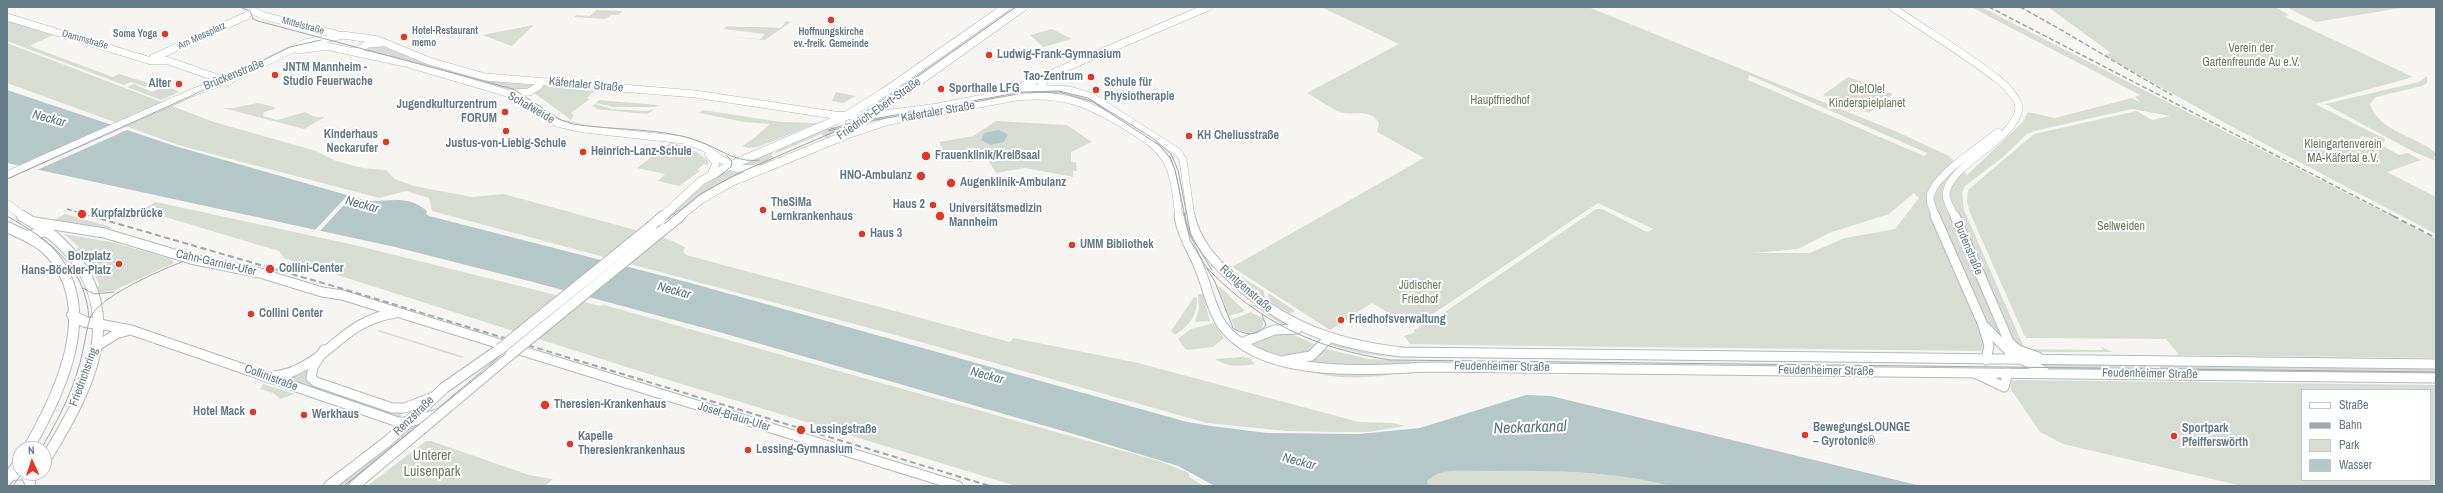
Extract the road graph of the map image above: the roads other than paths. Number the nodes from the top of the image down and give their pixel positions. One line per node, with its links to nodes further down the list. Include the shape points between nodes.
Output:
1 (1006, 7): 30 (main road, Friedrich-Ebert-Straße, via 883,93)
2 (1023, 7): 26 (main road, Friedrich-Ebert-Straße)
3 (1208, 7): 17 (main road, Käfertaler Straße)
4 (1892, 7): 31 (main road, Dudenstraße, via 2006,86 2019,107 2018,115)
5 (250, 8): 6 (main road, Mittelstraße); 8 (main road, Am Messplatz, via 250,13)
6 (260, 12): 8 (main road, Mittelstraße); 9 (main road, Mittelstraße)
7 (7, 17): 15 (main road, Dammstraße, via 149,60)
8 (242, 17): 15 (main road, Am Messplatz)
9 (323, 32): 10 (main road, Mittelstraße); 11 (main road)
10 (343, 35): 11 (main road, Brückenstraße); 12 (main road, Käfertaler Straße)
11 (319, 39): 13 (main road, Brückenstraße); 20 (main road, Brückenstraße)
12 (387, 42): 14 (main road, via 368,44); 19 (main road, Käfertaler Straße, via 429,61 469,73 485,77)
13 (299, 50): 14 (main road, Schafweide, via 323,46); 20 (main road, Brückenstraße)
14 (355, 52): 24 (main road, Schafweide, via 405,63)
15 (162, 58): 16 (main road, Dammstraße)
16 (204, 73): 20 (main road, Dammstraße); 22 (main road, via 206,81)
17 (1048, 75): 18 (main road, Käfertaler Straße); 21 (main road)
18 (1038, 79): 21 (main road); 23 (main road, Käfertaler Straße)
19 (539, 81): 24 (main road, via 539,86 532,91); 30 (main road, Käfertaler Straße, via 695,94)
20 (229, 82): 22 (main road, Brückenstraße); 27 (main road, Brückenstraße)
21 (1039, 90): 23 (main road, Käfertaler Straße); 25 (main road, Röntgenstraße); 34 (main road, Röntgenstraße, via 1089,103 1148,141); 35 (main road, Röntgenstraße, via 1070,90 1092,97 1172,147)
22 (196, 91): 27 (main road, Brückenstraße)
23 (1006, 92): 28 (main road, Käfertaler Straße, via 953,104)
24 (507, 93): 33 (main road, Schafweide, via 548,120 563,125 662,136)
25 (1017, 98): 32 (main road, Käfertaler Straße, via 889,121)
26 (889, 102): 28 (main road, via 892,108); 29 (main road, Friedrich-Ebert-Straße)
27 (173, 103): 39 (main road)
28 (901, 111): 29 (main road, Käfertaler Straße)
29 (870, 116): 30 (main road, Käfertaler Straße); 32 (main road, Friedrich-Ebert-Straße)
30 (841, 118): 32 (main road); 36 (main road, Friedrich-Ebert-Straße)
31 (2009, 126): 54 (main road, Dudenstraße, via 1938,180 1930,194 1932,205); 68 (main road, Dudenstraße, via 1949,182 1946,196 2009,342 2027,354)
32 (841, 137): 37 (main road, Friedrich-Ebert-Straße)
33 (694, 143): 36 (main road, Schafweide); 38 (main road, via 716,163)
34 (1159, 151): 35 (main road); 55 (main road, Röntgenstraße, via 1170,168 1184,238 1205,282 1213,311)
35 (1183, 160): 56 (main road, Röntgenstraße, via 1192,220 1202,244 1221,269 1250,296 1275,314)
36 (729, 166): 37 (main road, Schafweide); 38 (main road, Friedrich-Ebert-Straße)
37 (759, 169): 46 (main road, Friedrich-Ebert-Straße, via 711,193)
38 (711, 175): 43 (main road, Friedrich-Ebert-Straße, via 691,188)
39 (10, 176): 40 (main road)
40 (7, 182)
41 (7, 204): 42 (main road, Friedrichsring)
42 (34, 222): 45 (main road, Cahn-Garnier-Ufer); 47 (main road, Friedrichsring)
43 (652, 226): 78 (main road, Renzstraße, bridge, via 500,349)
44 (7, 227): 48 (main road, Friedrichsring)
45 (74, 228): 47 (main road); 49 (main road, Cahn-Garnier-Ufer, via 111,234 197,261 247,270)
46 (664, 229): 63 (main road, Renzstraße, bridge)
47 (47, 231): 48 (main road); 53 (main road, Friedrichsring, via 62,245 84,276 98,309)
48 (25, 236): 51 (main road, Friedrichsring, via 51,254 62,269 69,285)
49 (367, 303): 50 (main road, Cahn-Garnier-Ufer); 52 (main road, via 370,310)
50 (395, 312): 52 (main road); 63 (main road, Cahn-Garnier-Ufer)
51 (72, 315): 53 (main road, via 85,322); 81 (main road, Friedrichsring, via 71,348 66,370)
52 (365, 320): 62 (main road)
53 (99, 324): 57 (main road, Collinistraße); 60 (main road, Friedrichsring)
54 (1982, 325): 66 (main road, Dudenstraße, via 1989,346); 67 (main road, Dudenstraße)
55 (1225, 329): 59 (main road, Feudenheimer Straße)
56 (1303, 329): 58 (main road, Röntgenstraße); 59 (main road, via 1280,327)
57 (131, 330): 60 (main road, via 116,334); 76 (main road, Collinistraße, via 236,365)
58 (1328, 339): 61 (main road, Röntgenstraße); 65 (main road, via 1321,350 1313,355)
59 (1241, 343): 65 (main road, Feudenheimer Straße)
60 (97, 346): 82 (main road, Friedrichsring, via 74,407)
61 (1357, 347): 64 (main road, Feudenheimer Straße, via 1430,354)
62 (324, 350): 76 (main road, via 293,372); 78 (main road, Collinistraße, via 313,367 312,378 316,382 392,408 405,408)
63 (511, 351): 79 (main road, Renzstraße); 87 (main road, Josef-Braun-Ufer)
64 (1900, 359): 66 (main road, Feudenheimer Straße); 71 (main road, via 1890,363)
65 (1279, 360): 71 (main road, Feudenheimer Straße, via 1317,368 1338,369 1438,367)
66 (1986, 360): 67 (main road, Feudenheimer Straße)
67 (2021, 360): 68 (main road, Feudenheimer Straße); 74 (main road)
68 (2055, 360): 69 (main road, Feudenheimer Straße)
69 (2149, 361): 70 (main road, Feudenheimer Straße); 75 (main road, via 2156,368)
70 (2436, 364)
71 (1896, 372): 72 (main road, Feudenheimer Straße)
72 (1973, 372): 73 (main road, Feudenheimer Straße); 73 (main road, via 2004,387)
73 (2008, 373): 74 (main road, Feudenheimer Straße)
74 (2049, 373): 75 (main road, Feudenheimer Straße)
75 (2147, 374): 77 (main road, Feudenheimer Straße)
76 (266, 378): 80 (main road, Collinistraße, via 398,422)
77 (2436, 378)
78 (433, 397): 80 (main road, Renzstraße)
79 (444, 413): 80 (main road, Collinistraße); 86 (main road, Renzstraße)
80 (408, 422): 85 (main road, Renzstraße, via 389,440)
81 (32, 441)
82 (52, 447)
83 (9, 477): 84 (main road, via 26,474)
84 (29, 484)
85 (329, 486)
86 (354, 486)
87 (958, 486)

